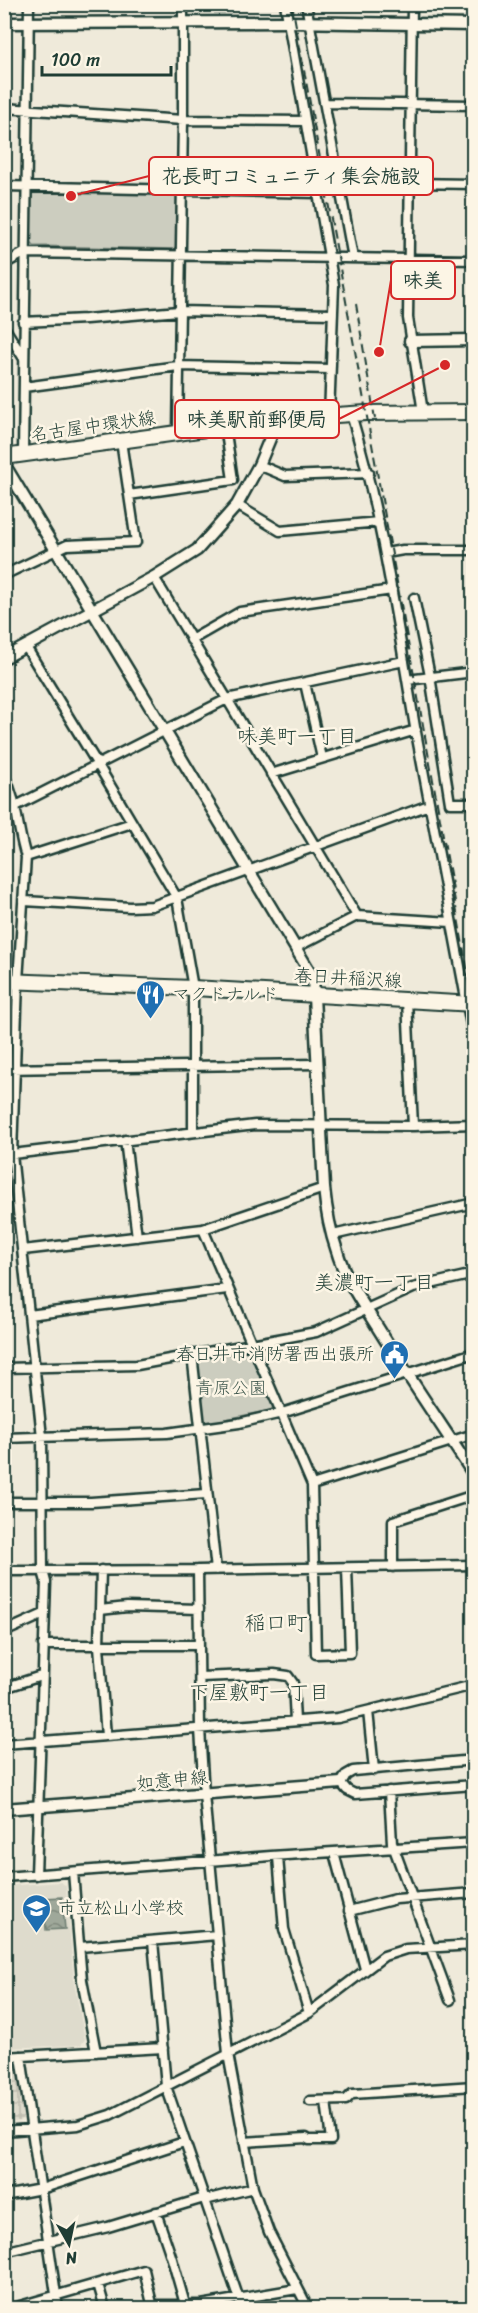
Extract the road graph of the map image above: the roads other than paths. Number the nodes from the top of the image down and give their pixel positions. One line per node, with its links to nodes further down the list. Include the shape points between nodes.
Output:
1 (28, 4): 7 (street)
2 (183, 4): 8 (street)
3 (285, 4): 9 (street)
4 (306, 4): 10 (street)
5 (412, 4): 11 (street)
6 (4, 22): 7 (street)
7 (28, 22): 8 (street); 17 (street)
8 (182, 22): 9 (street); 18 (street)
9 (288, 22): 10 (street); 19 (street)
10 (309, 23): 11 (street); 13 (street)
11 (411, 24): 12 (street); 14 (street)
12 (474, 25)
13 (324, 103): 14 (street); 29 (street)
14 (410, 104): 15 (street); 20 (street)
15 (474, 105)
16 (4, 108): 17 (street)
17 (27, 108): 18 (street); 23 (street)
18 (183, 120): 19 (street); 24 (street)
19 (305, 121): 25 (street)
20 (409, 183): 21 (street); 30 (street)
21 (474, 184)
22 (4, 186): 23 (street)
23 (27, 187): 24 (street); 26 (street)
24 (181, 189): 25 (street); 27 (street)
25 (318, 193): 28 (street)
26 (24, 253): 27 (street); 32 (street); 35 (street)
27 (180, 255): 28 (street); 33 (street)
28 (330, 258): 29 (street); 34 (street, via 334,285)
29 (353, 258): 30 (street)
30 (408, 259): 31 (street); 37 (street)
31 (474, 260)
32 (4, 264)
33 (179, 311): 34 (street); 35 (street); 40 (street)
34 (332, 314): 41 (street)
35 (23, 321): 39 (street)
36 (4, 327): 39 (street)
37 (410, 340): 38 (street); 43 (street)
38 (474, 340)
39 (24, 357): 42 (street)
40 (178, 366): 41 (street); 42 (street); 49 (street)
41 (330, 369): 46 (street)
42 (24, 387): 51 (street)
43 (423, 412): 44 (main road, 名古屋中環状線); 45 (main road, 名古屋中環状線)
44 (474, 412)
45 (351, 414): 46 (main road, 名古屋中環状線); 55 (street)
46 (329, 416): 47 (main road, 名古屋中環状線)
47 (278, 419): 48 (main road, 名古屋中環状線); 54 (street)
48 (225, 426): 49 (main road, 名古屋中環状線); 56 (street)
49 (178, 432): 50 (main road, 名古屋中環状線)
50 (121, 441): 51 (main road, 名古屋中環状線); 58 (street)
51 (23, 454): 52 (main road, 名古屋中環状線)
52 (4, 458)
53 (4, 464): 62 (street)
54 (259, 465): 55 (street, via 285,476); 57 (street)
55 (369, 473): 60 (street)
56 (233, 480): 57 (street); 58 (street)
57 (246, 489): 59 (street)
58 (129, 495): 62 (street, via 136,542 67,545)
59 (237, 505): 60 (street, via 280,531); 65 (street, via 197,550)
60 (379, 522): 63 (street)
61 (474, 550): 63 (street)
62 (57, 551): 64 (street); 68 (street)
63 (386, 553): 66 (street)
64 (4, 575)
65 (154, 577): 68 (street); 69 (street)
66 (392, 590): 69 (street, via 240,612); 72 (street)
67 (414, 598): 74 (street)
68 (93, 609): 70 (street); 79 (street)
69 (191, 640): 77 (street)
70 (26, 647): 71 (street); 81 (street)
71 (4, 658)
72 (404, 661): 75 (street); 76 (street)
73 (474, 672): 74 (street)
74 (430, 676): 75 (street); 84 (street, via 450,803)
75 (407, 680): 78 (street)
76 (305, 683): 77 (street); 80 (street)
77 (227, 699): 79 (street); 82 (street)
78 (416, 730): 80 (street); 85 (street)
79 (165, 731): 81 (street); 91 (street)
80 (322, 758): 82 (street)
81 (98, 765): 86 (street); 88 (street)
82 (271, 774): 89 (street)
83 (4, 775): 86 (street)
84 (474, 803)
85 (429, 805): 89 (street); 95 (street)
86 (16, 806): 87 (street); 90 (street)
87 (4, 808)
88 (132, 823): 90 (street); 92 (street)
89 (315, 847): 91 (street); 94 (street)
90 (26, 858): 93 (street)
91 (250, 871): 92 (street); 96 (street)
92 (177, 898): 93 (street, via 152,906 130,907); 98 (street)
93 (24, 901): 97 (street)
94 (357, 916): 95 (street); 96 (street)
95 (451, 922): 101 (street)
96 (297, 947): 99 (street, via 313,977)
97 (11, 981): 98 (main road, 春日井稲沢線); 106 (street)
98 (193, 988): 99 (main road, 春日井稲沢線); 104 (street)
99 (315, 994): 100 (main road, 春日井稲沢線); 103 (street)
100 (407, 1000): 101 (main road, 春日井稲沢線); 109 (street)
101 (470, 1003): 102 (street)
102 (474, 1041)
103 (316, 1064): 104 (street); 107 (street)
104 (193, 1065): 106 (street); 110 (street)
105 (4, 1069): 106 (street)
106 (15, 1069): 112 (street)
107 (321, 1124): 109 (street); 110 (street); 113 (street)
108 (474, 1124): 109 (street)
109 (413, 1126)
110 (193, 1131): 111 (street)
111 (125, 1140): 112 (street); 117 (street)
112 (8, 1154): 118 (street)
113 (324, 1188): 115 (street); 116 (street)
114 (474, 1203): 116 (street)
115 (203, 1229): 117 (street); 120 (street)
116 (333, 1235): 121 (street, via 346,1274)
117 (137, 1237): 118 (street)
118 (23, 1250): 122 (street)
119 (474, 1274): 121 (street, via 413,1288)
120 (227, 1289): 122 (street); 123 (street)
121 (366, 1309): 123 (street, via 316,1332); 128 (street)
122 (29, 1315): 126 (street)
123 (252, 1344): 125 (street); 129 (street)
124 (474, 1353): 128 (street)
125 (192, 1354): 126 (street, via 137,1365); 130 (street)
126 (35, 1367): 127 (street); 132 (street)
127 (4, 1368)
128 (406, 1374): 129 (street); 134 (street)
129 (282, 1413): 130 (street); 136 (street)
130 (200, 1429): 132 (street); 137 (street)
131 (474, 1434): 134 (street)
132 (42, 1437): 133 (street); 140 (street)
133 (4, 1438)
134 (451, 1441): 135 (street); 136 (street)
135 (474, 1475)
136 (312, 1485): 143 (street)
137 (206, 1494): 140 (street); 148 (street)
138 (474, 1495): 142 (street, via 393,1521)
139 (4, 1502): 140 (street)
140 (43, 1502): 145 (street)
141 (474, 1565): 142 (street)
142 (393, 1567): 144 (street)
143 (314, 1568): 144 (street); 144 (street, via 316,1654 350,1653); 148 (street)
144 (347, 1568)
145 (43, 1570): 146 (street); 149 (street); 152 (street)
146 (101, 1570): 147 (street); 151 (street)
147 (198, 1570): 148 (street); 150 (street)
148 (216, 1570)
149 (4, 1571)
150 (199, 1609): 151 (street); 155 (street)
151 (100, 1610): 156 (street)
152 (44, 1614): 153 (street); 154 (street)
153 (4, 1632)
154 (42, 1645): 156 (street); 157 (street)
155 (199, 1645): 156 (street); 158 (street)
156 (99, 1646): 164 (street)
157 (41, 1676): 160 (street); 165 (street)
158 (200, 1677): 162 (street, via 288,1676 293,1683); 163 (street)
159 (474, 1685): 161 (street)
160 (4, 1688)
161 (369, 1711): 162 (street); 168 (street)
162 (295, 1721): 163 (street)
163 (200, 1729): 164 (street); 172 (street)
164 (106, 1736): 165 (street)
165 (40, 1741): 166 (street); 173 (street)
166 (4, 1744)
167 (474, 1760): 168 (street)
168 (374, 1770): 169 (street, via 353,1771)
169 (341, 1783): 171 (street, via 355,1794); 172 (street, 如意申線)
170 (474, 1785): 171 (street)
171 (389, 1791): 176 (street)
172 (204, 1794): 173 (street, 如意申線); 179 (street)
173 (38, 1807): 174 (street, 如意申線); 181 (street)
174 (4, 1809)
175 (474, 1843): 176 (street)
176 (394, 1850): 177 (street); 184 (street)
177 (334, 1852): 178 (street); 185 (street)
178 (278, 1857): 179 (street); 193 (street, via 284,1929)
179 (210, 1861): 180 (street); 186 (street)
180 (73, 1872): 181 (street); 189 (street)
181 (36, 1875): 182 (street)
182 (4, 1877)
183 (474, 1893): 184 (street)
184 (412, 1897): 185 (street); 190 (street)
185 (350, 1911): 191 (street)
186 (217, 1935): 187 (street); 196 (street)
187 (153, 1941): 189 (street); 194 (street)
188 (474, 1945): 190 (street)
189 (80, 1947): 195 (street)
190 (431, 1947): 191 (street, via 384,1956); 192 (street)
191 (365, 1969): 193 (street)
192 (450, 2000)
193 (309, 2013): 196 (street)
194 (163, 2048): 195 (street); 199 (street)
195 (96, 2052): 197 (street)
196 (228, 2054): 199 (street); 206 (street)
197 (21, 2056): 198 (street); 203 (street)
198 (4, 2057)
199 (166, 2086): 203 (street, via 110,2115 78,2125); 205 (street)
200 (474, 2086): 202 (street, via 352,2094 346,2100)
201 (310, 2101): 202 (street)
202 (326, 2101): 206 (street, via 331,2140)
203 (32, 2129): 204 (street); 208 (street)
204 (4, 2131)
205 (184, 2142): 208 (street); 210 (street)
206 (244, 2142): 207 (street)
207 (253, 2188): 210 (street); 215 (street)
208 (41, 2189): 209 (street); 212 (street)
209 (4, 2196)
210 (204, 2199): 211 (street); 218 (street)
211 (156, 2212): 212 (street); 217 (street)
212 (48, 2240): 213 (street); 216 (street)
213 (4, 2252)
214 (98, 2284): 216 (street); 219 (street, via 144,2270); 222 (street)
215 (297, 2289): 218 (street); 223 (street)
216 (56, 2296): 220 (street); 221 (street)
217 (185, 2304): 218 (street); 219 (street)
218 (240, 2304)
219 (152, 2307)
220 (13, 2308)
221 (58, 2308)
222 (105, 2308)
223 (308, 2308)

